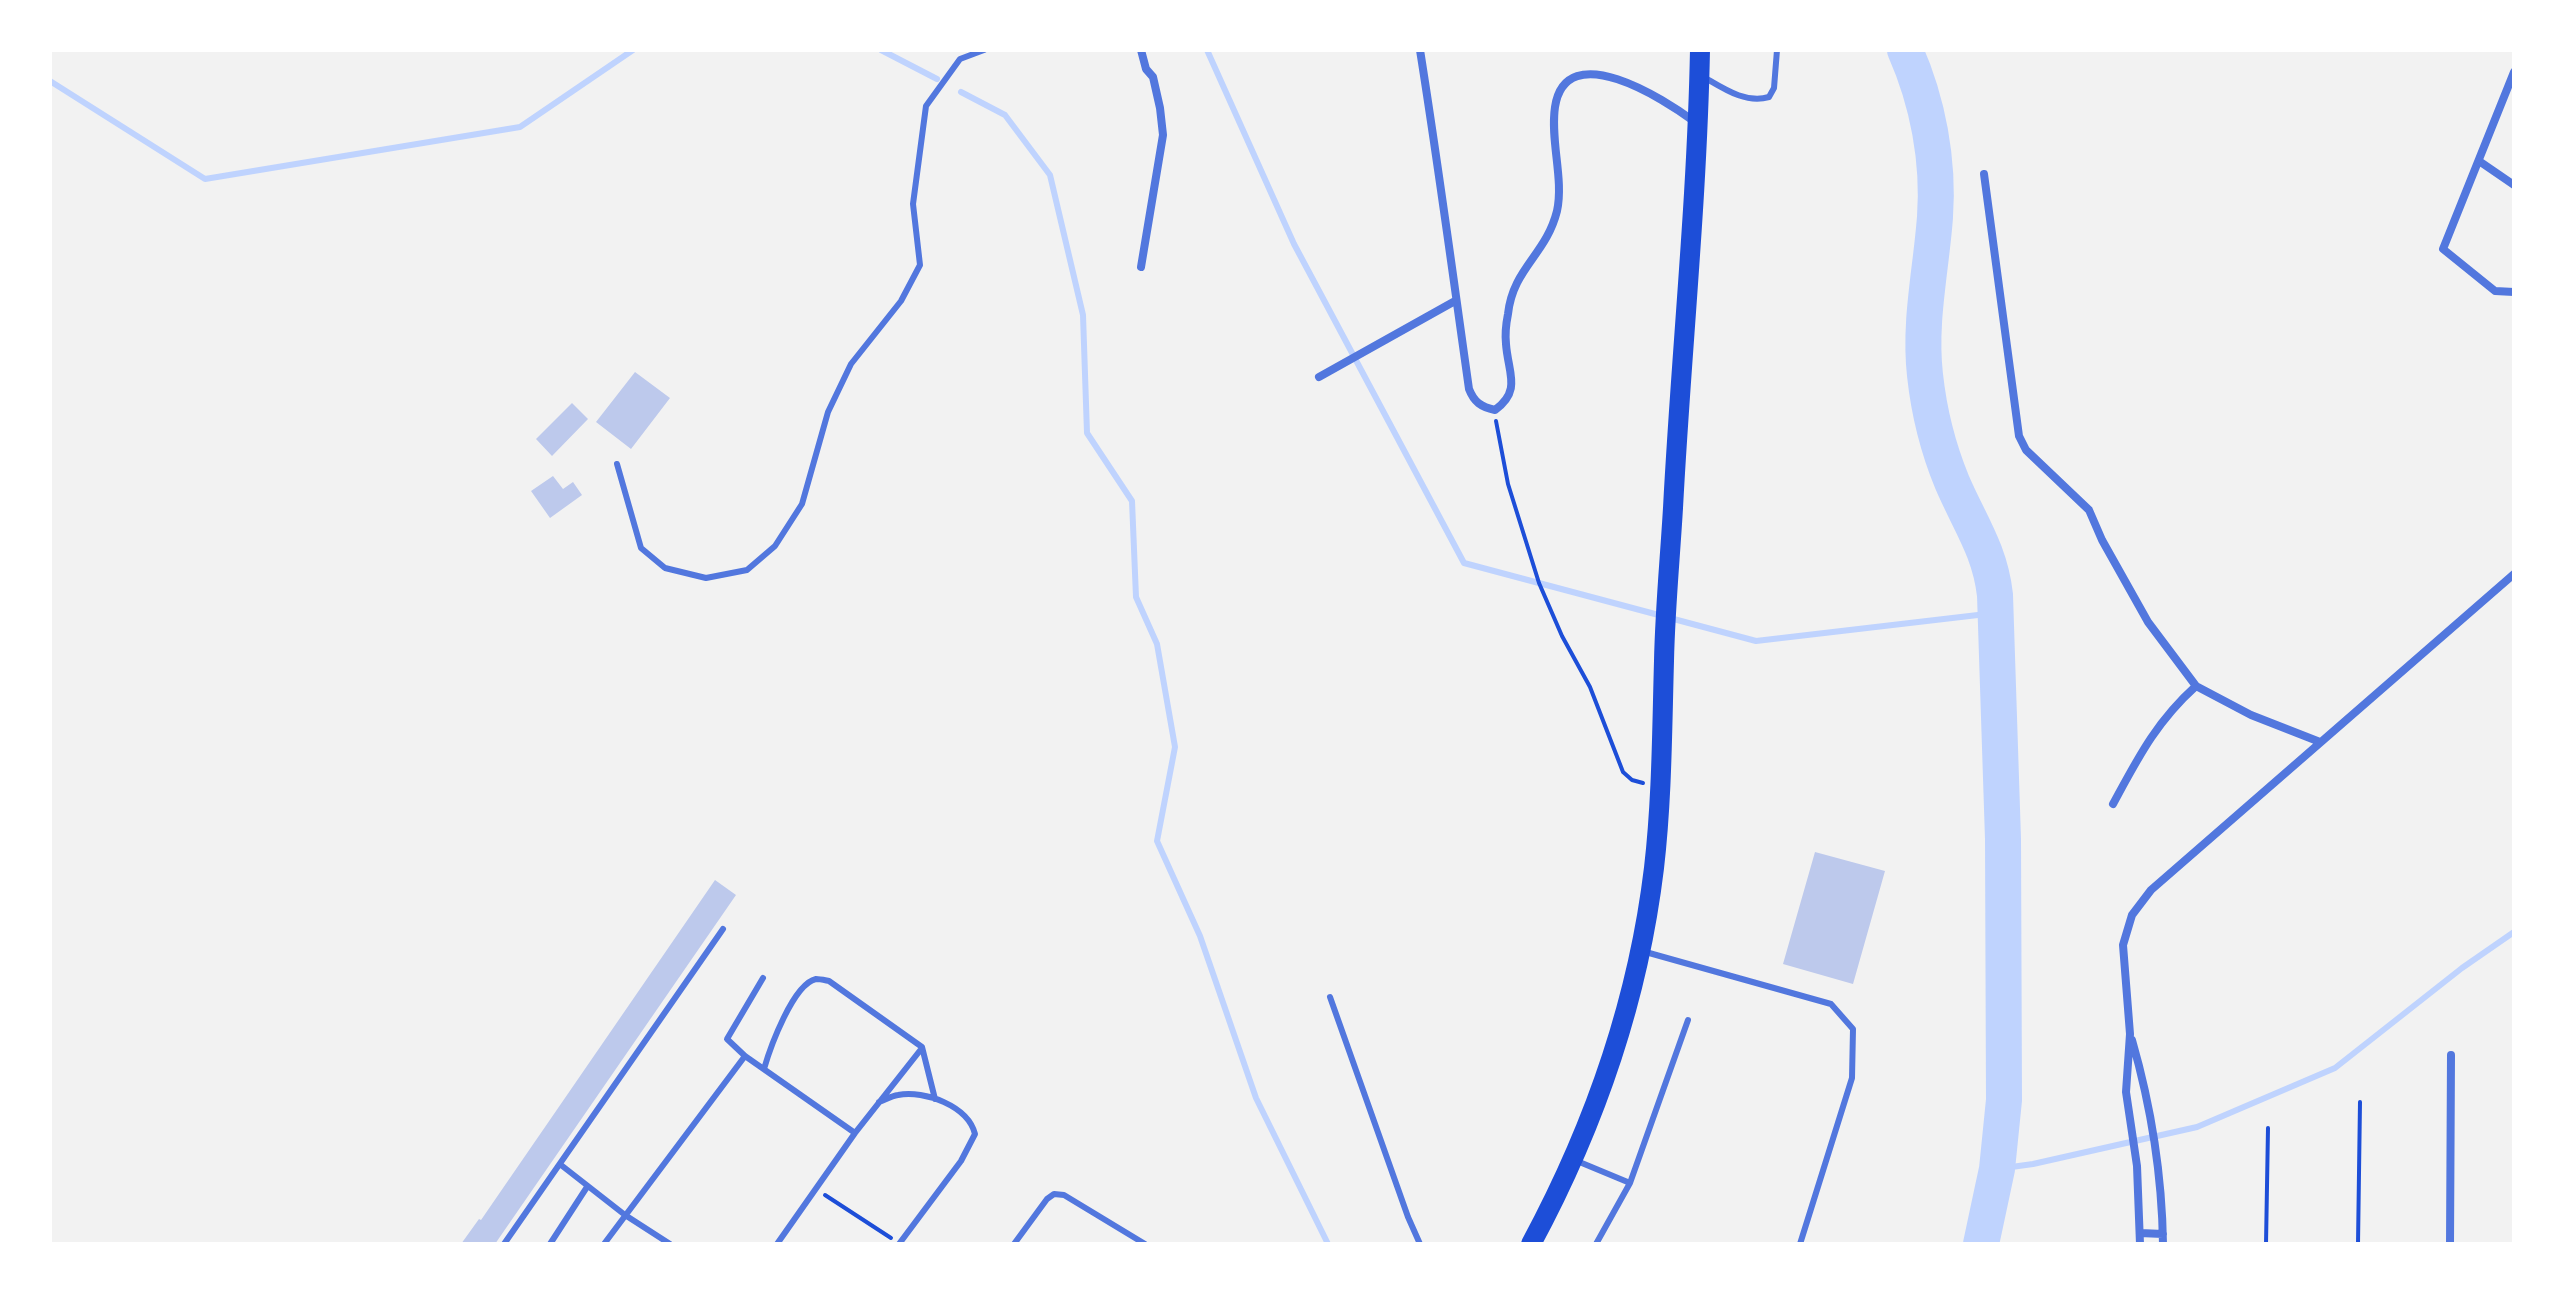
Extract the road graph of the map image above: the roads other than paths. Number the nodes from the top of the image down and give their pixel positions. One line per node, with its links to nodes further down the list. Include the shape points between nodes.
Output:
1 (984, 50): 16 (lane, via 960,59 926,106 913,204 920,265 901,301 851,364 828,412 802,504 775,546 747,570 706,578 665,568 641,548)
2 (1141, 50): 12 (street, via 1153,77 1163,135)
3 (1420, 50): 14 (street)
4 (1700, 50): 7 (highway)
5 (1777, 50): 7 (lane, via 1769,97 1757,100 1730,92)
6 (2514, 72): 9 (street)
7 (1699, 74): 8 (highway)
8 (1696, 123): 14 (street, via 1673,105 1607,76 1589,72 1560,88 1554,132 1559,200 1548,238 1511,291 1505,342 1510,393 1495,410 1472,399); 22 (highway, via 1664,648 1661,788)
9 (2479, 161): 11 (street); 13 (street, via 2443,249 2495,291)
10 (1984, 174): 18 (street, via 2019,436 2026,450 2089,510 2148,622)
11 (2514, 185)
12 (1141, 267)
13 (2514, 292)
14 (1455, 301): 15 (street)
15 (1319, 377)
16 (617, 464)
17 (2514, 574): 19 (street)
18 (2196, 686): 19 (street); 20 (street, via 2170,709)
19 (2320, 742): 26 (street, via 2151,890 2132,915 2123,945)
20 (2113, 804)
21 (723, 929): 35 (lane)
22 (1640, 950): 34 (highway, via 1619,1036); 52 (lane, via 1831,1004 1853,1029 1852,1078)
23 (763, 978): 29 (lane, via 727,1039)
24 (1330, 997): 49 (lane)
25 (1688, 1020): 36 (lane)
26 (2130, 1034): 39 (street, via 2126,1092); 40 (street, via 2158,1163)
27 (922, 1047): 30 (lane, via 829,981 815,979 802,987 772,1040); 31 (lane); 32 (lane)
28 (2451, 1055): 55 (street)
29 (745, 1056): 30 (lane); 38 (lane)
30 (764, 1069): 33 (lane)
31 (935, 1099): 32 (lane, via 906,1094); 46 (lane, via 964,1115 975,1134)
32 (879, 1102): 33 (lane)
33 (855, 1133): 45 (lane)
34 (1573, 1159): 36 (lane); 50 (highway)
35 (561, 1165): 37 (lane); 41 (lane)
36 (1630, 1183): 51 (lane)
37 (587, 1187): 38 (lane); 42 (lane)
38 (625, 1215): 43 (lane); 44 (lane)
39 (2140, 1233): 40 (street); 53 (street)
40 (2163, 1234): 54 (street)
41 (504, 1244)
42 (550, 1244)
43 (604, 1244)
44 (670, 1244)
45 (777, 1244)
46 (900, 1244)
47 (1014, 1244): 48 (lane, via 1054,1194)
48 (1145, 1244)
49 (1420, 1244)
50 (1531, 1244)
51 (1596, 1244)
52 (1800, 1244)
53 (2140, 1244)
54 (2163, 1244)
55 (2450, 1244)

